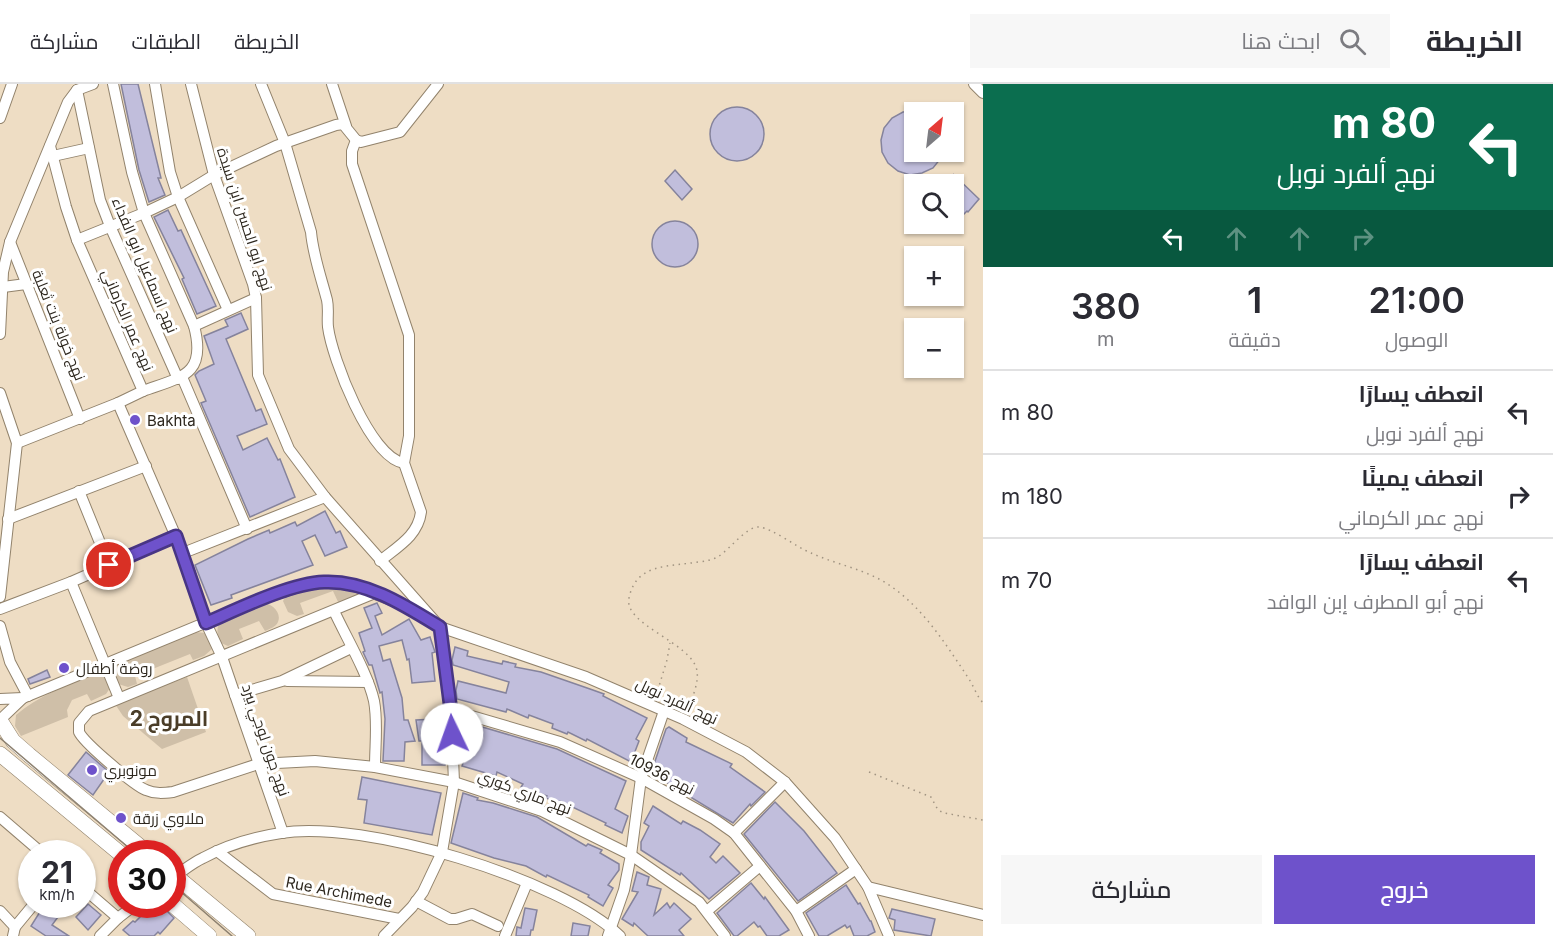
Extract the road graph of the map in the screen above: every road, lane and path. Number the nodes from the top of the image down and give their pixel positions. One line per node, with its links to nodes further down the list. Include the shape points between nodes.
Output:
1 (12, 84): 12 (street)
2 (93, 84): 10 (street)
3 (114, 84): 20 (street)
4 (155, 84): 19 (street, via 170,172)
5 (191, 84): 18 (street, نهج ابو الحسن ابن سيدة)
6 (261, 84): 15 (street)
7 (332, 84): 13 (street)
8 (438, 84): 14 (street, via 400,132 368,141)
9 (974, 84): 11 (street)
10 (77, 90): 16 (street, نهج اسماعيل ابو الفداء); 17 (street, via 68,102)
11 (983, 93)
12 (0, 118)
13 (346, 126): 14 (street); 15 (street, via 336,125)
14 (356, 140): 36 (street, via 352,164 409,335 409,436)
15 (285, 142): 18 (street); 36 (street, via 311,232 334,350 352,400 380,446 397,462)
16 (89, 148): 17 (street); 21 (street, نهج اسماعيل ابو الفداء)
17 (51, 151): 22 (street, نهج عمر الكرماني); 23 (street)
18 (214, 175): 19 (street); 26 (street, نهج ابو الحسن ابن سيدة)
19 (178, 196): 20 (street); 27 (street)
20 (144, 213): 21 (street); 28 (street)
21 (110, 226): 22 (street); 30 (street, نهج اسماعيل ابو الفداء)
22 (77, 240): 31 (street, نهج عمر الكرماني)
23 (10, 242): 24 (street, نهج خولة بنت ثعلبة); 25 (street)
24 (26, 284): 25 (street); 34 (street, نهج خولة بنت ثعلبة)
25 (3, 287): 29 (street)
26 (256, 298): 27 (street); 39 (street, نهج ابو الحسن ابن سيدة, via 258,375 289,449)
27 (228, 310): 28 (street)
28 (194, 326): 30 (street, via 199,352 191,369)
29 (0, 334)
30 (180, 378): 31 (street); 41 (street, نهج اسماعيل ابو الفداء)
31 (143, 392): 33 (street, نهج عمر الكرماني)
32 (0, 393): 35 (street)
33 (118, 403): 34 (street, نهج عمر الكرماني); 37 (street)
34 (80, 418): 35 (street, نهج عمر الكرماني)
35 (17, 443): 40 (street)
36 (404, 463): 44 (street, via 421,512 420,520 414,533)
37 (146, 465): 38 (street); 42 (street)
38 (80, 491): 40 (street); 45 (street)
39 (325, 497): 41 (street); 44 (street, نهج ابو الحسن ابن سيدة)
40 (8, 519): 48 (street)
41 (248, 529): 43 (street)
42 (176, 536): 43 (street); 45 (street)
43 (183, 554): 51 (street)
44 (380, 561): 53 (street, نهج ابو الحسن ابن سيدة)
45 (109, 565): 46 (street)
46 (71, 582): 49 (street); 57 (street)
47 (375, 593): 50 (street); 51 (street, نهج ألفرد نوبل, via 349,584 304,585); 53 (street, نهج ألفرد نوبل)
48 (0, 597)
49 (0, 609)
50 (334, 611): 55 (street); 56 (street)
51 (206, 623): 56 (street); 57 (street, نهج ألفرد نوبل)
52 (0, 626): 61 (street)
53 (440, 627): 65 (street, نهج ألفرد نوبل, via 586,676); 66 (street)
54 (670, 641): 64 (path, via 644,624 629,607 635,580 645,571 709,561 751,528 760,527 809,553 879,579 905,597 953,655); 65 (path); 68 (path, via 693,658 698,672)
55 (351, 648): 58 (street); 59 (street)
56 (222, 657): 60 (street, نهج جون لوجي بيرد); 62 (street)
57 (105, 665): 61 (street, نهج ألفرد نوبل); 62 (street)
58 (282, 681): 59 (street); 60 (street)
59 (368, 682): 72 (street, via 375,715)
60 (236, 695): 71 (street, نهج جون لوجي بيرد)
61 (25, 697): 63 (street, نهج ألفرد نوبل); 69 (street, نهج ألفرد نوبل)
62 (119, 698): 71 (street, نهج ماري كوري, via 89,711 79,723 79,732 136,785 148,791 173,792)
63 (0, 699)
64 (983, 703)
65 (653, 706): 67 (street, نهج ألفرد نوبل)
66 (451, 711): 74 (street, نهج 10936, via 560,742); 75 (street)
67 (664, 711): 68 (street, نهج ألفرد نوبل); 74 (street)
68 (683, 719): 76 (street, نهج ألفرد نوبل, via 746,752)
69 (1, 721): 82 (street, via 13,741)
70 (0, 754): 83 (street)
71 (258, 764): 72 (street, نهج ماري كوري, via 315,761); 79 (street, نهج جون لوجي بيرد)
72 (375, 767): 75 (street, نهج ماري كوري)
73 (869, 772): 78 (path, via 931,797 944,813)
74 (641, 778): 80 (street, نهج 10936); 86 (street)
75 (454, 782): 85 (street); 86 (street, نهج ماري كوري, via 542,811)
76 (785, 782): 80 (street); 89 (street, نهج ألفرد نوبل, via 835,838)
77 (0, 817): 81 (street)
78 (983, 820)
79 (283, 832): 84 (street); 85 (street, via 345,832)
80 (734, 833): 87 (street, نهج 10936)
81 (27, 840)
82 (131, 840)
83 (108, 843)
84 (217, 851): 88 (street); 103 (street, Rue Archimede, via 273,894)
85 (442, 852): 90 (street); 94 (street)
86 (631, 855): 97 (street, نهج ماري كوري, via 681,888); 106 (street)
87 (760, 866): 97 (street); 98 (street, نهج 10936)
88 (186, 868)
89 (856, 869): 92 (street, نهج ألفرد نوبل); 98 (street)
90 (527, 883): 106 (street, via 571,903); 111 (street)
91 (186, 885): 109 (street)
92 (868, 887): 99 (street); 115 (street, نهج ألفرد نوبل)
93 (96, 899): 95 (street)
94 (416, 901): 103 (street); 104 (street, via 450,919 472,914)
95 (108, 909)
96 (0, 911): 105 (street)
97 (707, 911): 113 (street, نهج ماري كوري)
98 (796, 911): 114 (street, نهج 10936)
99 (983, 915)
100 (186, 916): 108 (street)
101 (24, 918): 105 (street)
102 (118, 918): 107 (street)
103 (399, 919): 110 (street)
104 (498, 926)
105 (14, 931)
106 (610, 932): 112 (street)
107 (100, 936)
108 (209, 936)
109 (248, 936)
110 (384, 936)
111 (505, 936)
112 (620, 936)
113 (724, 936)
114 (809, 936)
115 (889, 936)

